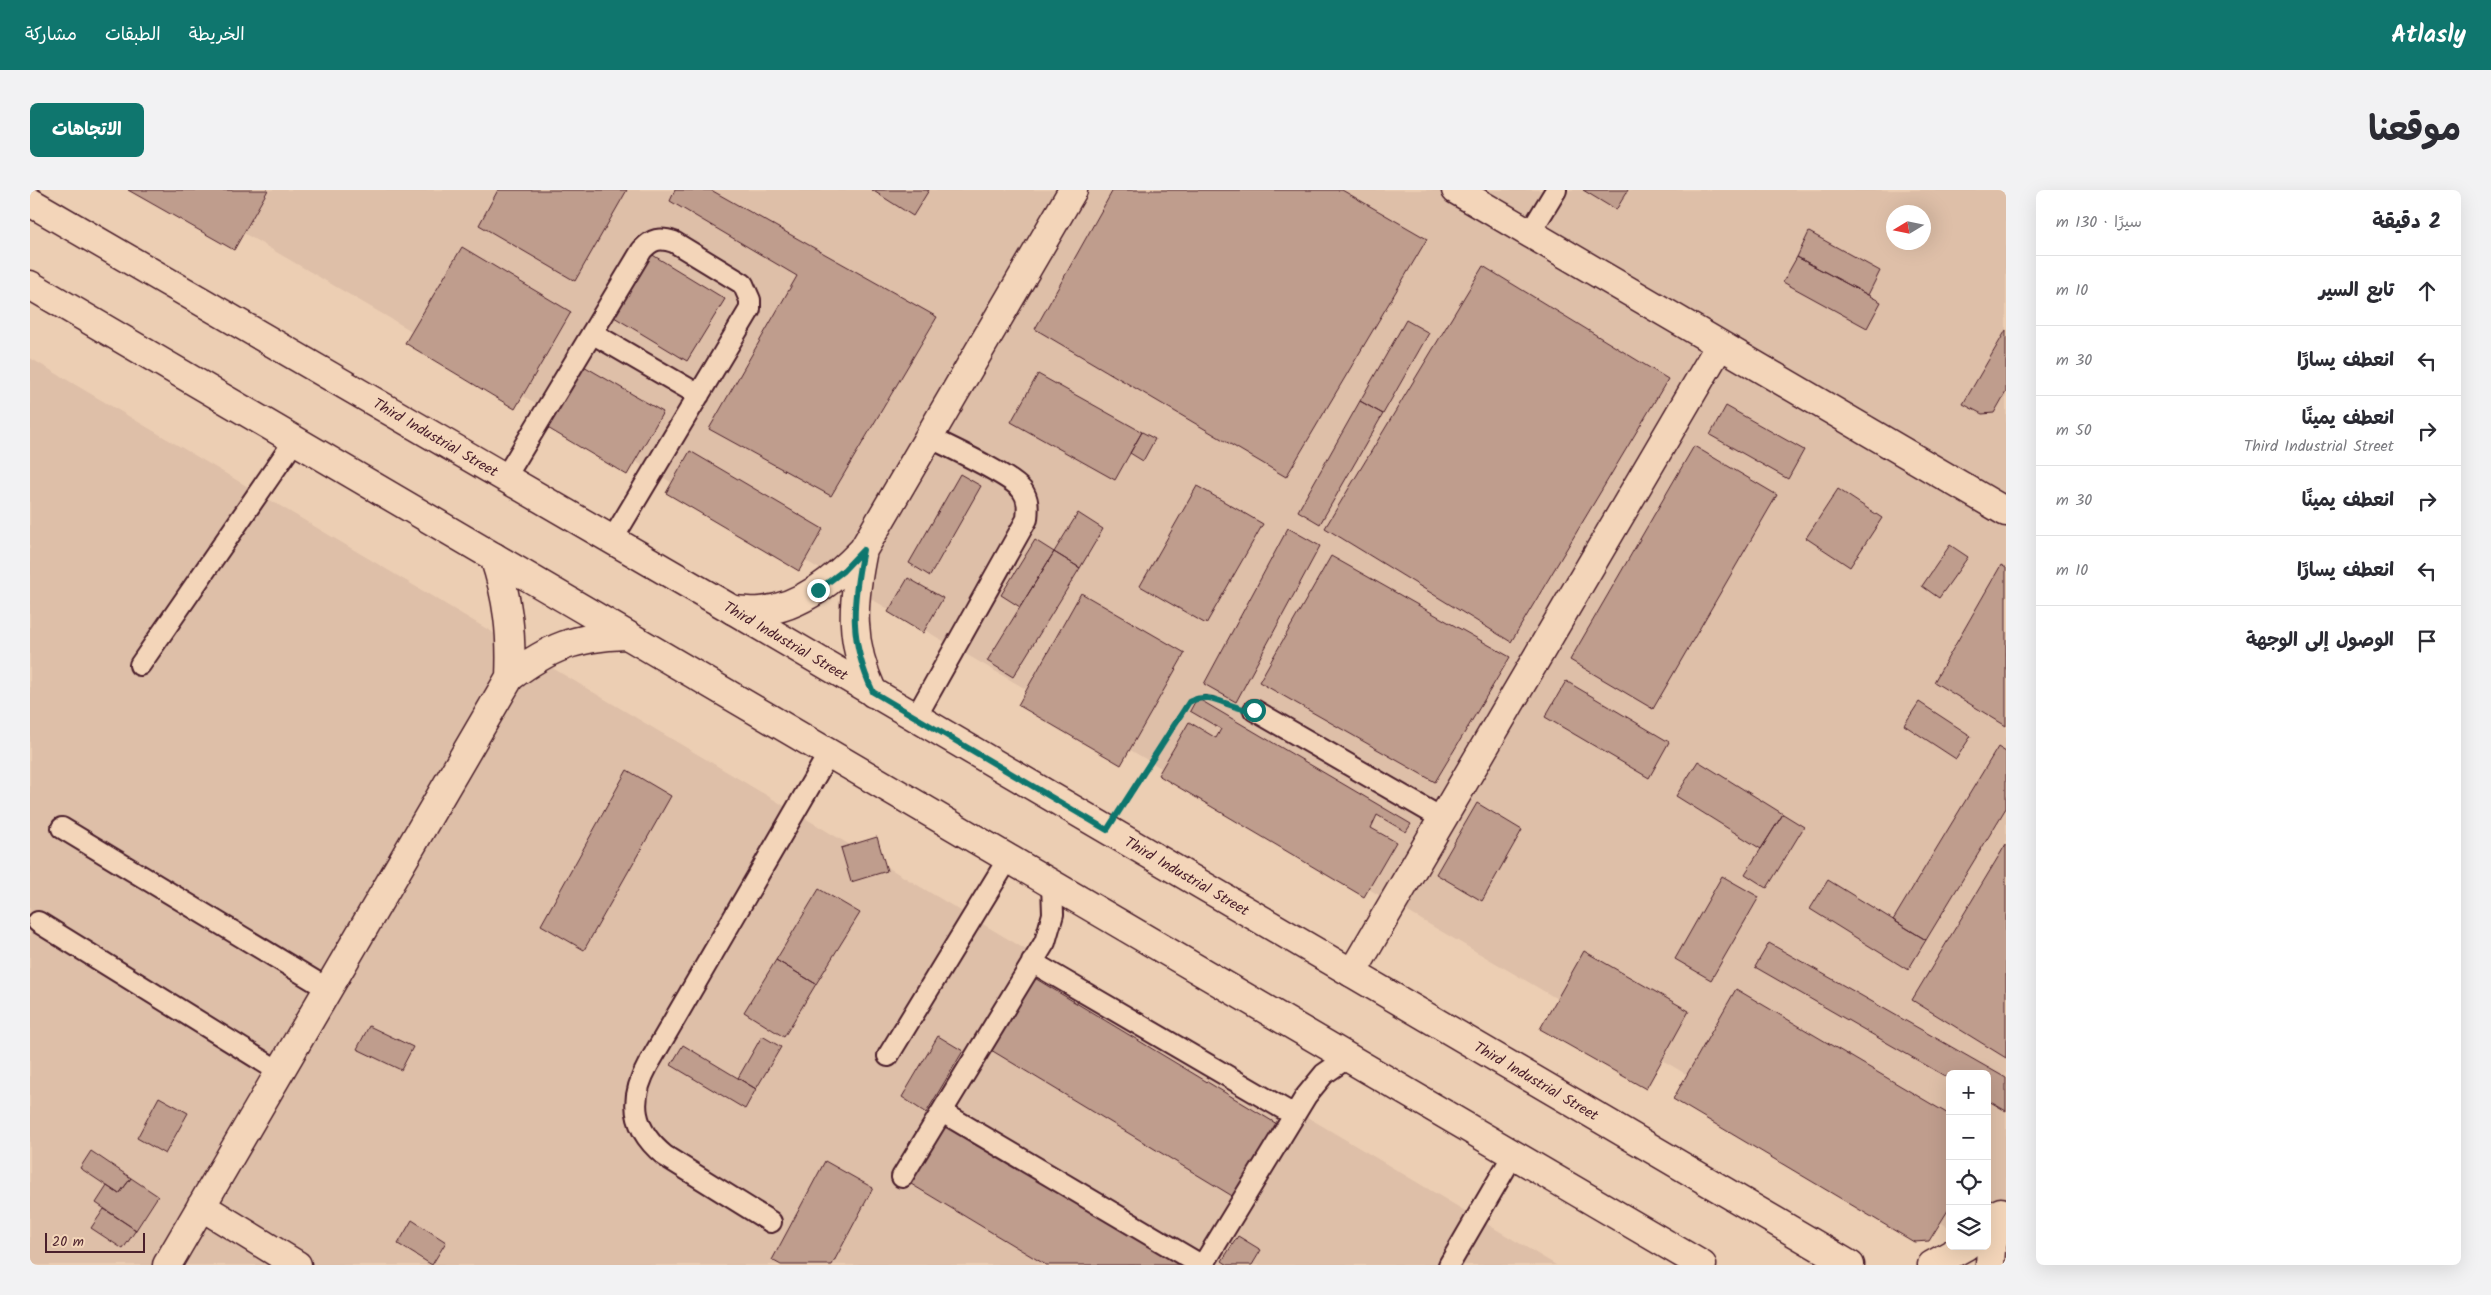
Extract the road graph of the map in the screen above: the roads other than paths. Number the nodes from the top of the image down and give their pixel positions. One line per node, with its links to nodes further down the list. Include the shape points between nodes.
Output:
1 (1073, 190): 10 (main road)
2 (1456, 190): 5 (main road)
3 (1556, 190): 5 (lane)
4 (30, 202): 12 (main road, Third Industrial Street)
5 (1530, 233): 8 (main road)
6 (30, 285): 11 (main road)
7 (592, 333): 9 (lane); 9 (lane, via 642,250 656,239 674,242 743,284 750,300 746,317); 12 (lane)
8 (1720, 345): 13 (main road); 25 (main road)
9 (699, 395): 14 (lane)
10 (929, 437): 15 (main road); 23 (lane, via 1013,482 1027,498 1028,509 1027,520)
11 (295, 440): 16 (main road); 19 (lane)
12 (505, 478): 14 (main road, Third Industrial Street)
13 (2004, 507)
14 (612, 540): 17 (main road, Third Industrial Street)
15 (863, 550): 17 (main road, via 818,590 791,603 762,611); 21 (main road, via 854,608 856,638 862,667)
16 (494, 557): 18 (main road); 20 (main road, via 510,616)
17 (733, 610): 21 (main road, Third Industrial Street)
18 (626, 635): 20 (main road, via 595,636 564,644 535,658); 24 (main road)
19 (140, 665)
20 (510, 677): 32 (main road)
21 (873, 692): 23 (main road, Third Industrial Street)
22 (1254, 710): 25 (lane)
23 (916, 717): 31 (main road, Third Industrial Street)
24 (828, 753): 27 (main road); 42 (lane, via 648,1065 636,1098 642,1131 652,1146)
25 (1442, 819): 31 (main road)
26 (62, 828): 32 (lane)
27 (1008, 859): 28 (main road); 33 (lane)
28 (1052, 884): 30 (lane, via 1053,914 1044,942); 34 (main road)
29 (38, 922): 35 (lane)
30 (1032, 962): 36 (lane); 37 (lane)
31 (1352, 973): 49 (main road, Third Industrial Street)
32 (328, 989): 35 (main road)
33 (888, 1056)
34 (1347, 1058): 37 (lane, via 1314,1084); 38 (main road)
35 (280, 1072): 40 (main road)
36 (942, 1112): 39 (lane); 47 (lane)
37 (1294, 1115): 47 (lane)
38 (1512, 1155): 44 (main road); 48 (lane)
39 (902, 1177)
40 (201, 1206): 45 (main road); 46 (main road)
41 (1998, 1214): 51 (main road)
42 (771, 1222)
43 (1959, 1250): 50 (main road)
44 (1692, 1262)
45 (167, 1265)
46 (298, 1265)
47 (1202, 1265)
48 (1448, 1265)
49 (1850, 1265)
50 (1932, 1265)
51 (1990, 1265)

